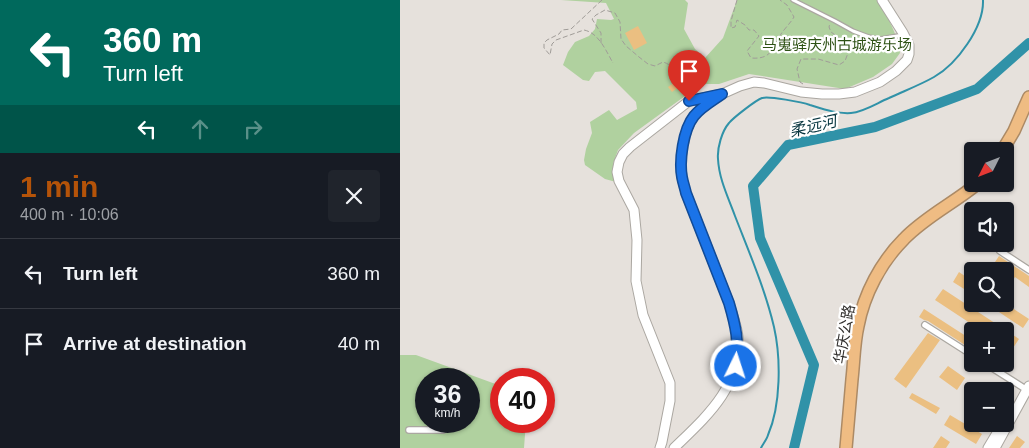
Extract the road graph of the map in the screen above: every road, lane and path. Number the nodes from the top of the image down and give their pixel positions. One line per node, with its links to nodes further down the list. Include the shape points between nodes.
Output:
1 (602, 0): 8 (path, via 571,29 562,30 547,40 544,48 550,55 556,40 584,30)
2 (737, 0): 3 (path, via 731,28 735,27 737,20 749,30 754,30 759,36 747,51 751,58 759,59 767,56 794,17)
3 (780, 0)
4 (793, 0): 6 (lane)
5 (882, 0): 7 (street)
6 (831, 19): 7 (lane, via 869,37); 10 (path, via 828,27 842,40 848,53 840,65 818,59 800,59 797,70 800,82)
7 (904, 35): 11 (street, via 909,45 907,60 880,82 855,92 801,92 754,82)
8 (601, 43): 9 (path); 13 (path, via 601,34 592,19 604,10 615,13 620,22 621,39 626,46 648,64 670,64 690,84)
9 (613, 63)
10 (807, 87)
11 (722, 94): 13 (street); 31 (street, via 692,118 686,130 682,178 734,320 738,335 736,366 732,379 714,407)
12 (1029, 97): 15 (highway)
13 (697, 99): 30 (street, via 689,101 630,147 623,154 617,172 634,210 636,281 643,315 670,383 670,401)
14 (1029, 104): 16 (highway)
15 (1009, 142)
16 (1010, 142)
17 (964, 190): 32 (highway, 华庆公路, via 903,236 871,281 854,332)
18 (967, 192): 32 (highway, 华庆公路, via 905,238 873,282 857,332)
19 (1002, 252): 20 (street)
20 (1029, 270)
21 (925, 325): 22 (street)
22 (964, 350)
23 (999, 372): 25 (street)
24 (1029, 377): 25 (street)
25 (1026, 388): 26 (street); 34 (street)
26 (1014, 405)
27 (409, 430): 28 (street)
28 (415, 430)
29 (997, 432): 33 (street)
30 (660, 448)
31 (674, 448)
32 (845, 448)
33 (988, 448)
34 (995, 448)

